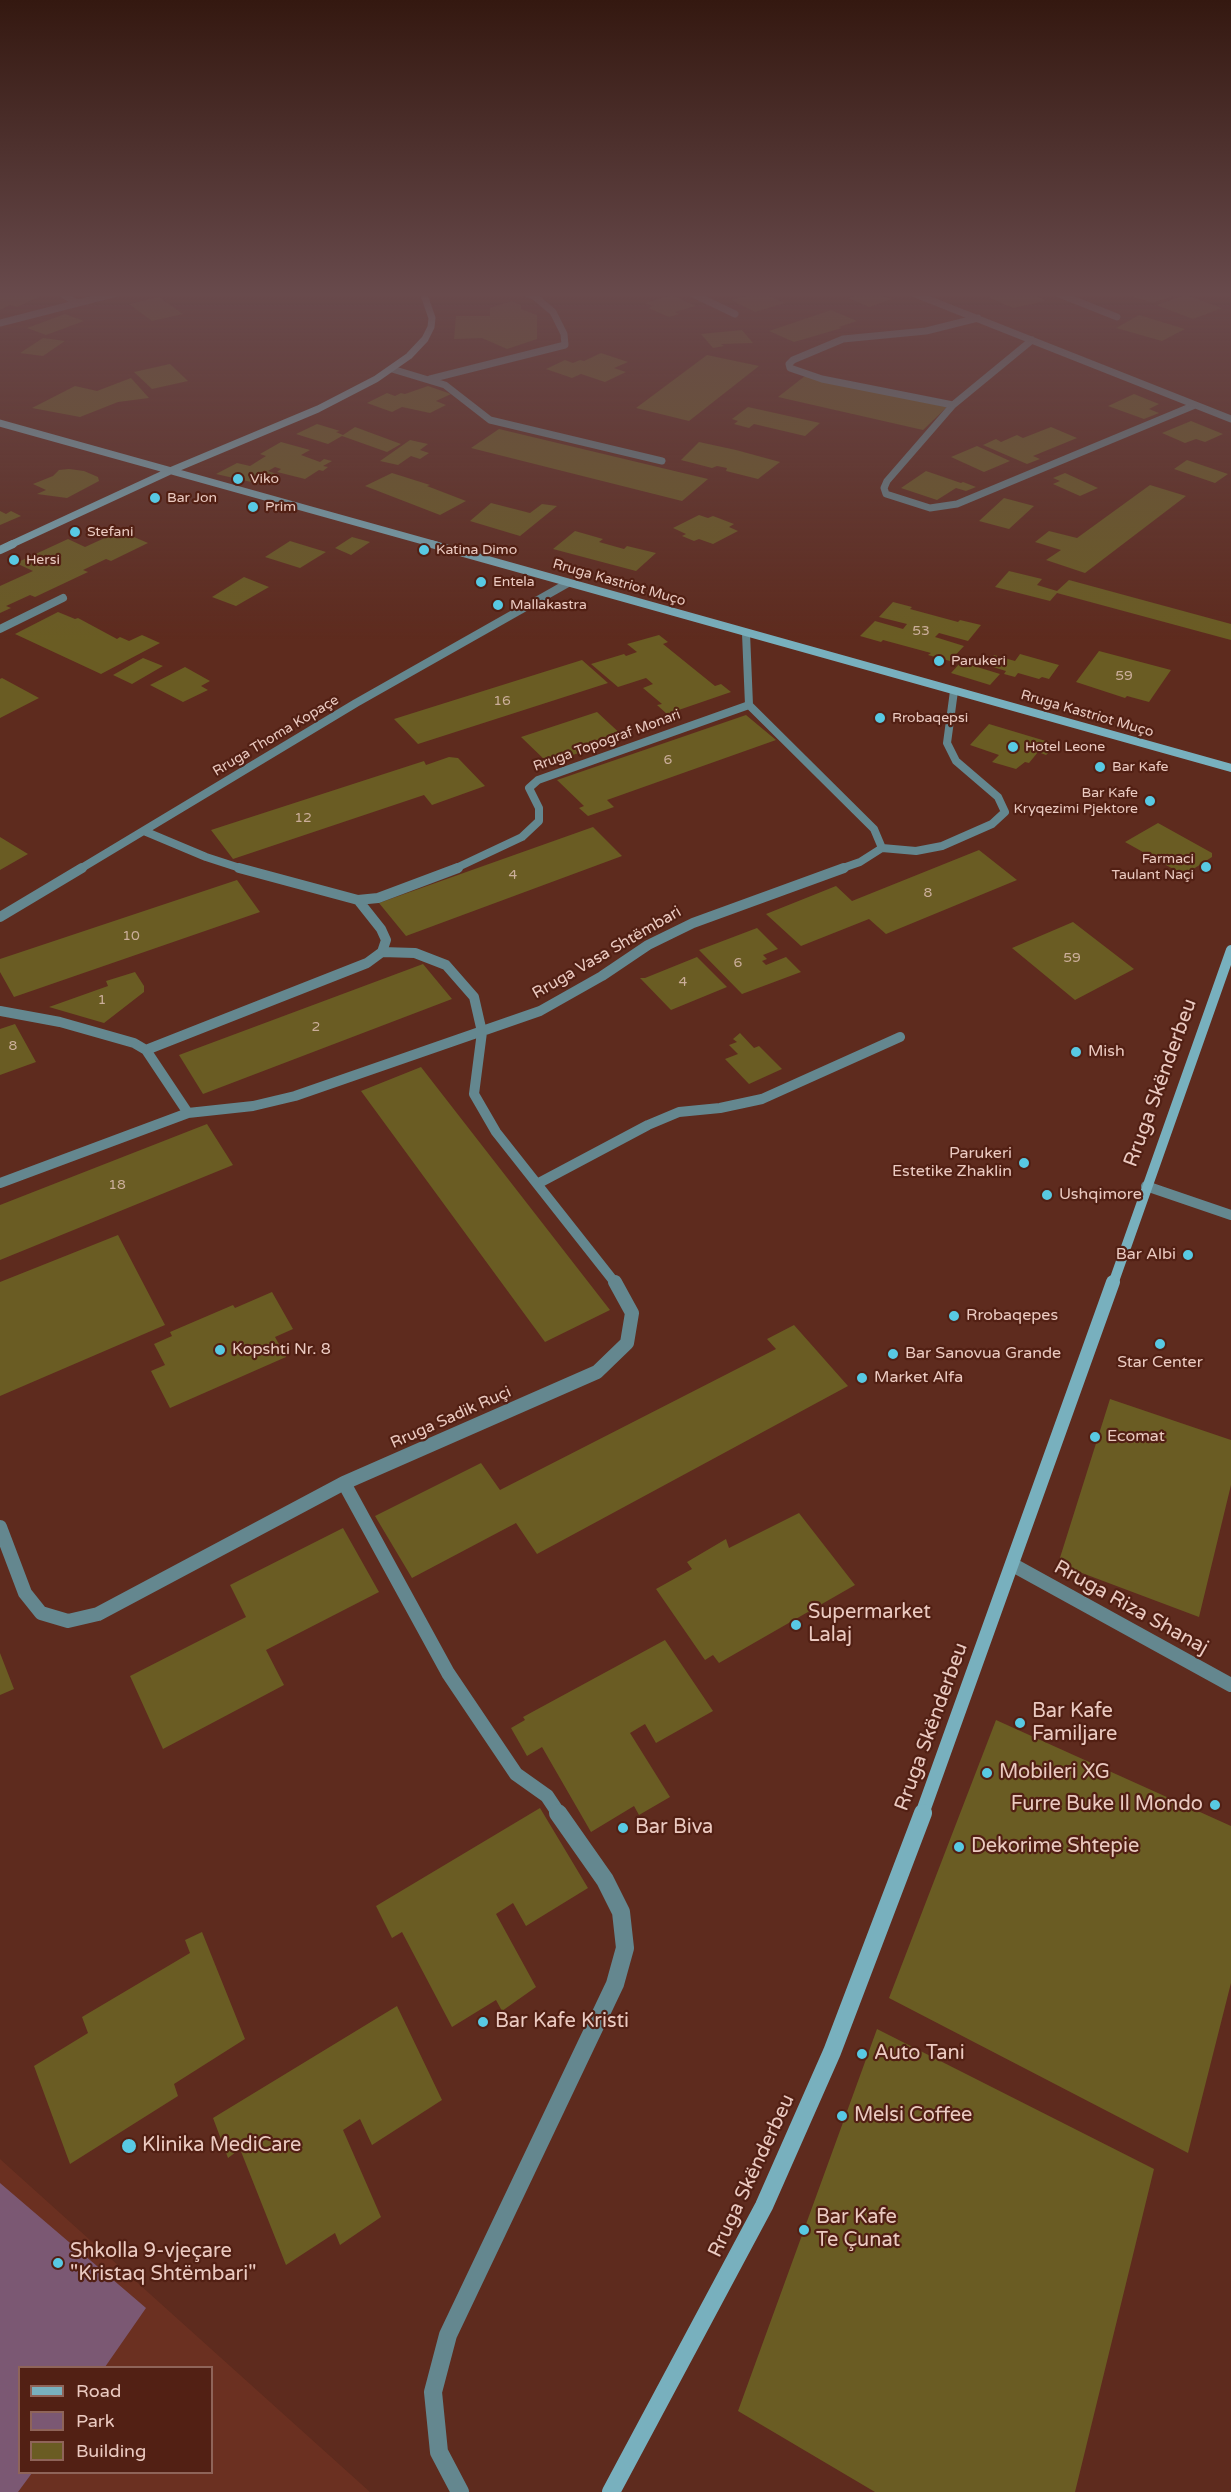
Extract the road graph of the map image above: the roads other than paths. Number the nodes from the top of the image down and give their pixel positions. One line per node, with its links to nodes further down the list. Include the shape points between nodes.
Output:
1 (319, 408): 9 (street)
2 (475, 408): 8 (street, via 490,420)
3 (950, 408): 4 (street, via 887,481 886,494 930,508 957,504)
4 (1187, 408)
5 (1203, 408): 6 (street)
6 (1231, 419)
7 (0, 423): 9 (street, Rruga Kastriot Muço)
8 (662, 461)
9 (170, 471): 10 (street); 11 (street, Rruga Kastriot Muço)
10 (0, 550)
11 (568, 583): 14 (street, Rruga Kastriot Muço); 18 (street, Rruga Thoma Kopaçe)
12 (63, 598): 13 (street)
13 (0, 629)
14 (746, 633): 15 (street, Rruga Kastriot Muço); 16 (street)
15 (954, 691): 17 (street, Rruga Kastriot Muço); 19 (street, via 947,743 956,761 998,797 1005,812 992,824 942,846 916,851)
16 (749, 705): 19 (street, via 874,829); 20 (street, Rruga Topograf Monari, via 538,780 529,788 539,808 539,821 522,837 463,866 392,893)
17 (1231, 768)
18 (144, 831): 20 (street, Rruga Topograf Monari, via 252,872); 21 (street, Rruga Thoma Kopaçe)
19 (882, 848): 26 (street, Rruga Vasa Shtëmbari, via 860,862 693,923 648,945 540,1011)
20 (358, 900): 23 (street, via 386,940)
21 (0, 917)
22 (1231, 950): 24 (street, Rruga Skënderbeu)
23 (382, 952): 26 (street, via 415,953 446,966 474,997); 28 (street, via 367,963)
24 (1228, 966): 32 (street, Rruga Skënderbeu)
25 (0, 1011): 28 (street, via 60,1022)
26 (482, 1032): 29 (street, Rruga Vasa Shtëmbari, via 295,1096 253,1106); 31 (street, Rruga Sadik Ruçi, via 474,1094 496,1132)
27 (900, 1037): 31 (street, via 762,1099 679,1112)
28 (146, 1050): 29 (street)
29 (188, 1113): 30 (street, Rruga Vasa Shtëmbari)
30 (0, 1183)
31 (537, 1184): 34 (street, Rruga Sadik Ruçi, via 617,1285 632,1313 627,1343 597,1372)
32 (1146, 1186): 33 (street); 36 (street, Rruga Skënderbeu)
33 (1231, 1215)
34 (344, 1483): 35 (street, Rruga Sadik Ruçi, via 98,1614 68,1621 41,1613 25,1593); 38 (street, via 448,1673 516,1774 547,1796 605,1880 621,1912 625,1948 615,1984 448,2335 433,2392 439,2452)
35 (0, 1527)
36 (1013, 1565): 37 (street, Rruga Riza Shanaj); 39 (street, Rruga Skënderbeu, via 832,2052 764,2206)
37 (1231, 1685)
38 (460, 2492)
39 (611, 2492)

